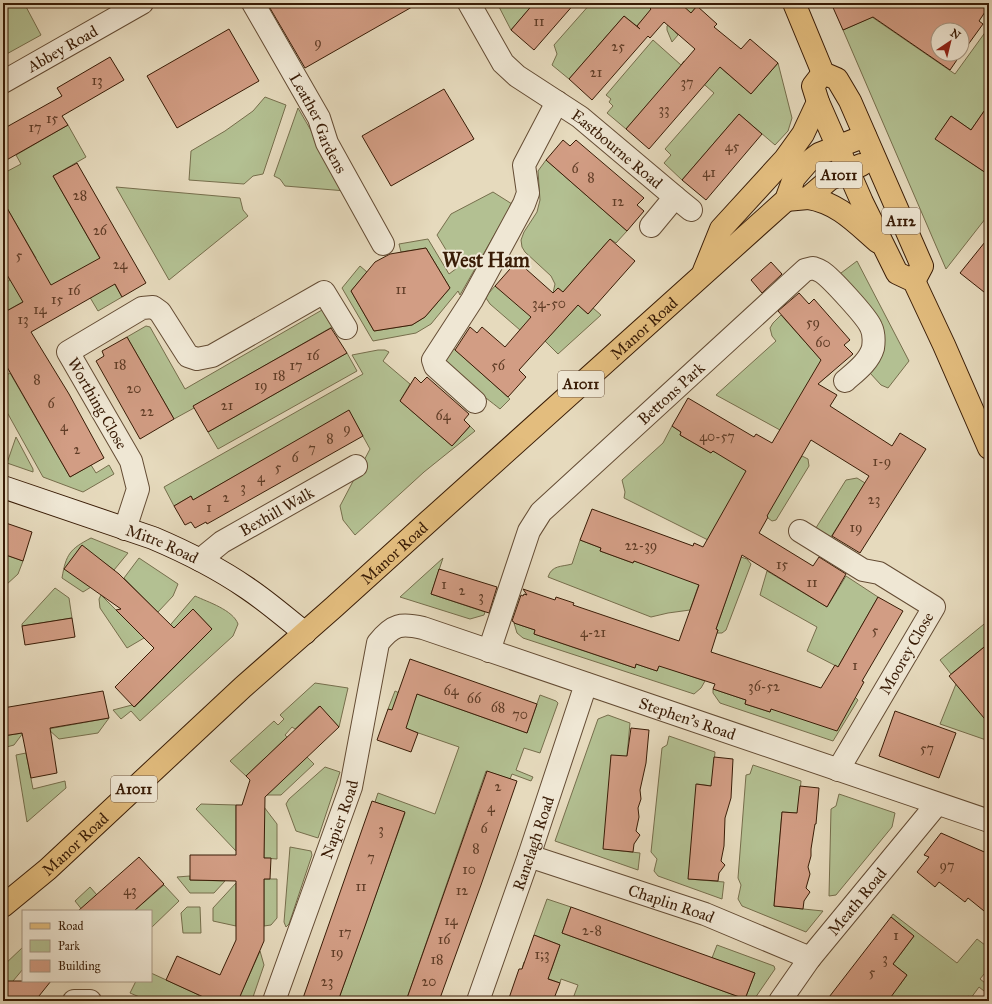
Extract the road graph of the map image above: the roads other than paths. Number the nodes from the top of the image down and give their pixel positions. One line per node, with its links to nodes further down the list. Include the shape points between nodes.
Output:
1 (142, 3): 6 (street, Abbey Road)
2 (253, 3): 16 (street, Leather Gardens, via 319,118 327,143)
3 (469, 3): 7 (street, Eastbourne Road, via 503,63 517,76)
4 (794, 3): 5 (main road)
5 (823, 73): 8 (main road, via 814,86); 9 (main road, A112, via 837,79)
6 (3, 82)
7 (557, 102): 15 (street, Eastbourne Road, via 580,117 683,204); 22 (street, Eastbourne Road, via 524,165 528,193 524,204 472,300 433,360 435,366)
8 (818, 102): 10 (main road, A112); 18 (main road, A1011, via 803,134 785,159 721,228)
9 (865, 136): 10 (main road, Manor Road / A1011); 11 (main road, A112)
10 (838, 147): 12 (main road, A112); 14 (main road, Manor Road / A1011, via 819,154 807,163 794,178)
11 (875, 159): 12 (main road, A1011); 19 (main road, A112, via 922,266)
12 (848, 170): 13 (main road, A1011, via 830,179); 17 (main road, A112)
13 (808, 198): 14 (main road, A1011); 17 (main road, A1011, via 834,206)
14 (786, 200): 18 (main road, Manor Road / A1011)
15 (651, 226)
16 (383, 244)
17 (885, 248): 19 (main road, A112, via 897,273)
18 (702, 276): 29 (main road, Manor Road / A1011)
19 (914, 281): 23 (main road)
20 (346, 328): 26 (street, Worthing Close, via 324,292 212,356 197,359 188,356 160,312 153,307 142,308 68,352 131,461 138,489)
21 (856, 377): 31 (street, Bettons Park, via 873,348 874,336 871,326 822,272 813,268 805,270 541,512 529,531)
22 (475, 402)
23 (989, 448)
24 (356, 466): 28 (street, Bexhill Walk, via 222,542)
25 (3, 487): 26 (street, Mitre Road)
26 (125, 529): 28 (street, Mitre Road)
27 (800, 531): 33 (street, Moorey Close, via 863,570 879,573 934,607)
28 (200, 560): 29 (street, Mitre Road, via 248,588)
29 (305, 633): 37 (main road, Manor Road / A1011, via 243,687 48,869)
30 (386, 633): 31 (street, Stephen's Road, via 395,627 407,625); 41 (street, Napier Road, via 378,643 351,787)
31 (489, 651): 32 (street, Stephen's Road)
32 (586, 684): 33 (street, Stephen's Road); 36 (street, Ranelagh Road)
33 (838, 770): 34 (street, Stephen's Road)
34 (938, 804): 35 (street, Stephen's Road); 38 (street, Meath Road)
35 (989, 821)
36 (529, 856): 38 (street, Chaplin Road, via 704,914); 42 (street, Ranelagh Road)
37 (3, 906)
38 (810, 958): 43 (street, Meath Road)
39 (74, 1001): 40 (street)
40 (90, 1001)
41 (274, 1001)
42 (478, 1001)
43 (780, 1001)

